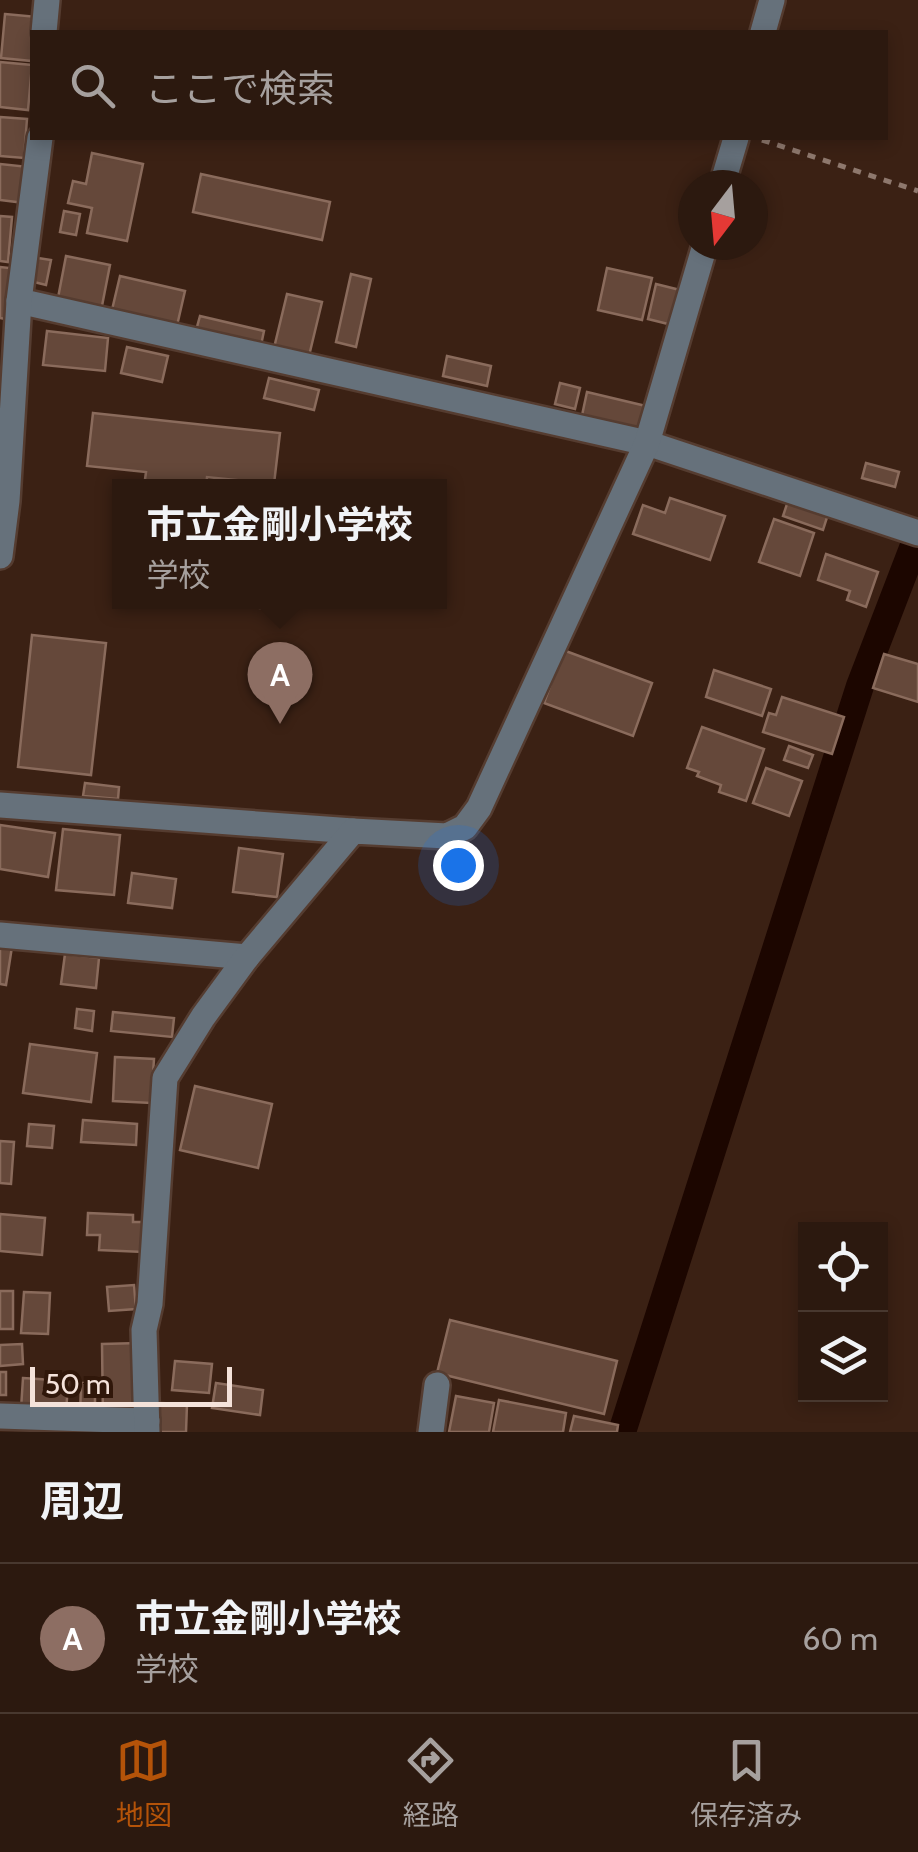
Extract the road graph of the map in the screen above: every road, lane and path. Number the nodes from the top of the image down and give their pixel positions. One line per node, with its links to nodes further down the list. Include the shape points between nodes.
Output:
1 (47, 0): 3 (street)
2 (772, 0): 4 (street)
3 (44, 30)
4 (764, 30)
5 (40, 140): 11 (street)
6 (735, 140): 8 (street)
7 (760, 140): 9 (path)
8 (726, 170)
9 (918, 191)
10 (701, 260): 13 (street)
11 (19, 302): 12 (street); 13 (street)
12 (8, 338): 15 (street)
13 (647, 442): 14 (street); 17 (street, via 465,827 447,836)
14 (918, 534)
15 (0, 556)
16 (0, 806): 17 (street)
17 (353, 830): 19 (street)
18 (0, 935): 19 (street)
19 (247, 957): 22 (street, via 165,1078 144,1330)
20 (436, 1385): 23 (street)
21 (0, 1416): 22 (street)
22 (147, 1427)
23 (431, 1432)

